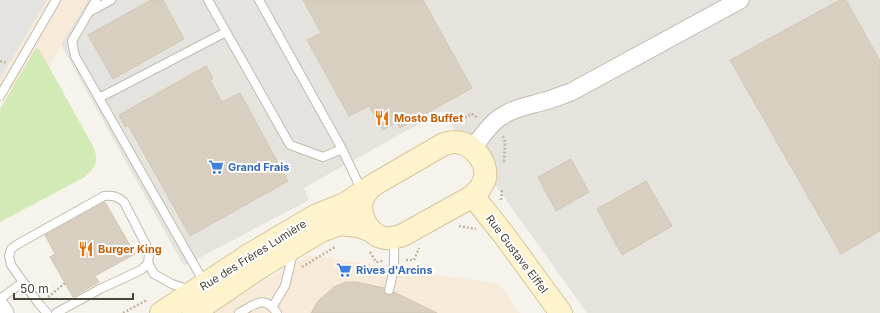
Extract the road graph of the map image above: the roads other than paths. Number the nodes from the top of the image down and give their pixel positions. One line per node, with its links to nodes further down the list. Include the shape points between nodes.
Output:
1 (56, 0): 9 (lane)
2 (96, 0): 7 (lane)
3 (111, 0): 7 (lane)
4 (208, 0): 8 (lane)
5 (259, 0): 12 (lane)
6 (740, 0): 11 (street, via 571,92 510,111 498,119)
7 (89, 13): 10 (lane, via 72,41 75,56)
8 (226, 32): 10 (lane); 12 (lane, via 290,145 323,157)
9 (0, 96)
10 (99, 98): 20 (lane)
11 (472, 148): 13 (street, Rue des Frères Lumière, via 462,143 444,144 375,184); 14 (street, via 481,158 485,178)
12 (342, 149): 13 (lane)
13 (366, 192): 15 (street, via 361,210); 20 (street, Rue des Frères Lumière, via 315,216 249,254)
14 (472, 196): 16 (street, via 403,236); 31 (street, Rue Gustave Eiffel)
15 (372, 231): 16 (street, Rue des Frères Lumière, via 381,237); 17 (street, Rue des Frères Lumière, via 340,224)
16 (393, 238): 21 (lane, via 394,273)
17 (299, 245): 24 (lane, via 292,257 285,286); 29 (street, Rue des Frères Lumière)
18 (148, 263): 19 (lane, via 147,247 124,202 112,195 104,196 11,249 11,265); 20 (lane, via 154,274 172,284); 27 (lane, via 134,274)
19 (23, 282): 22 (lane); 26 (lane)
20 (200, 288): 28 (street, Rue des Frères Lumière)
21 (389, 290)
22 (0, 298)
23 (0, 306): 25 (street)
24 (275, 310): 30 (lane, via 267,302 259,302)
25 (5, 313)
26 (47, 313)
27 (56, 313)
28 (161, 313)
29 (193, 313)
30 (240, 313)
31 (561, 313)

